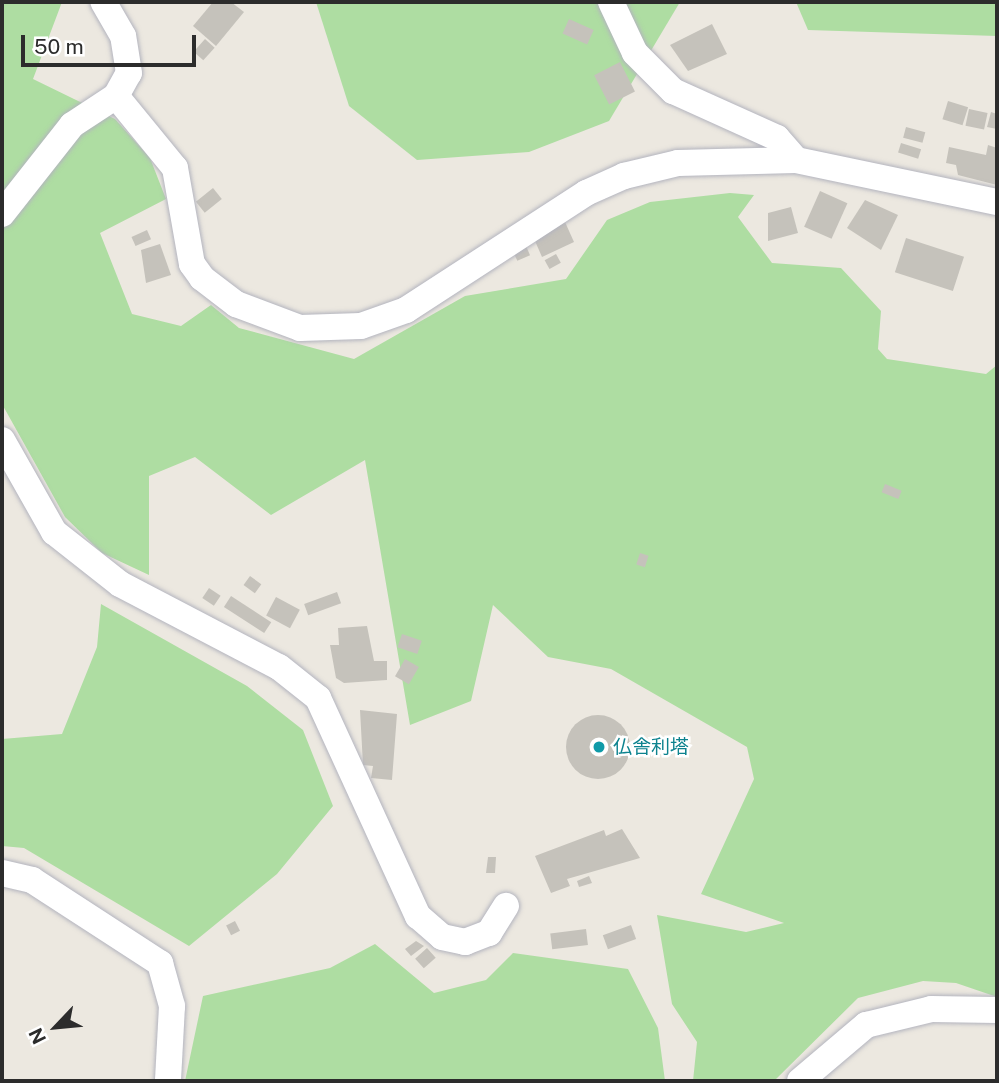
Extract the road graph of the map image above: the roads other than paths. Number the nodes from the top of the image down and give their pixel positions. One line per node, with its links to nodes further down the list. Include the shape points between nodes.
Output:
1 (103, 2): 3 (street, via 123,36 129,74)
2 (611, 2): 4 (street, via 635,53 673,91 777,138)
3 (116, 96): 4 (street, via 175,168 192,264 202,278 236,304 300,328 361,326 406,310 565,206 624,176 678,163); 6 (street, via 72,125)
4 (796, 160): 5 (street)
5 (997, 202)
6 (2, 214)
7 (2, 440): 9 (street, via 54,532 120,584 279,667 318,698 418,916 442,937 465,942 489,933)
8 (2, 873): 11 (street, via 32,880 160,963 172,1006)
9 (506, 906)
10 (997, 1010): 12 (street, via 931,1009 866,1025)
11 (167, 1081)
12 (800, 1081)

